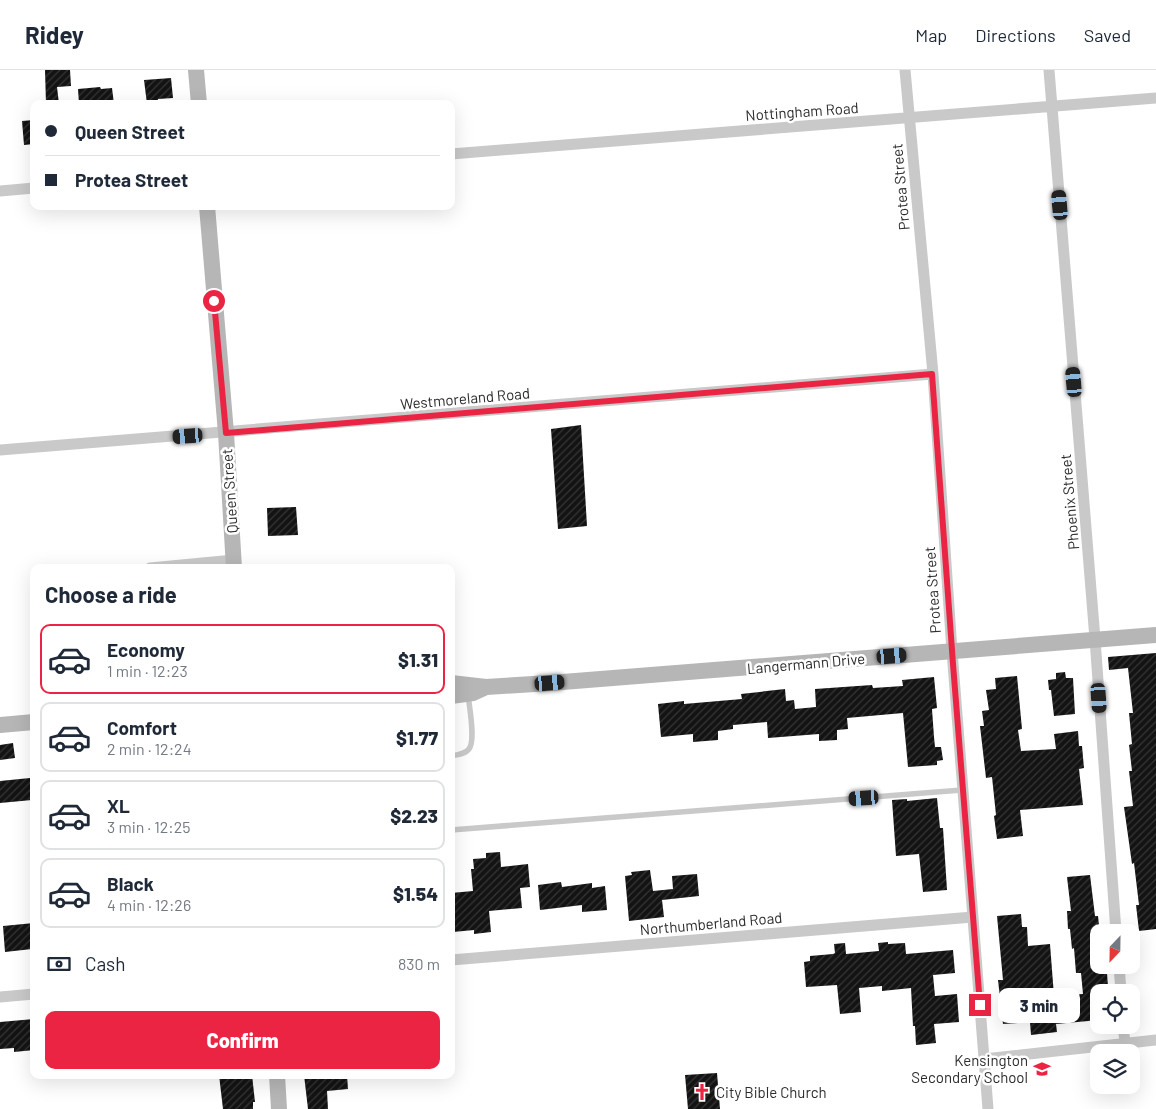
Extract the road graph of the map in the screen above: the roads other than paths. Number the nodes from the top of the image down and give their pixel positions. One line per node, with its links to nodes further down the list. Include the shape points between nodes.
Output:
1 (196, 70): 5 (main road)
2 (904, 70): 7 (street, Protea Street)
3 (1049, 70): 6 (street, Phoenix Street)
4 (1156, 98): 6 (street, Nottingham Road)
5 (198, 100)
6 (1052, 106): 7 (street, Nottingham Road); 17 (street, Phoenix Street)
7 (908, 118): 8 (street, Nottingham Road); 12 (street, Protea Street)
8 (455, 154)
9 (30, 188): 10 (street)
10 (0, 191)
11 (206, 210): 13 (main road, Queen Street)
12 (932, 374): 13 (street, Westmoreland Road); 18 (street, Protea Street)
13 (226, 433): 14 (street, Westmoreland Road); 15 (main road, Queen Street)
14 (0, 450)
15 (234, 564)
16 (1156, 635): 17 (main road, Langermann Drive)
17 (1095, 639): 18 (main road, Langermann Drive); 26 (street, Phoenix Street)
18 (952, 651): 19 (main road, Langermann Drive, via 486,687); 23 (street, Protea Street)
19 (455, 694): 22 (lane, via 472,735 471,746 465,753)
20 (30, 722): 21 (main road)
21 (0, 725)
22 (455, 755)
23 (962, 790): 24 (lane); 25 (street, Protea Street)
24 (455, 830)
25 (973, 917): 27 (street, Northumberland Road); 33 (street, Protea Street)
26 (1115, 924)
27 (455, 960)
28 (30, 994): 29 (street)
29 (0, 997)
30 (1124, 1034): 32 (street)
31 (1156, 1040): 32 (street)
32 (1125, 1043): 33 (street)
33 (984, 1058): 36 (street, Protea Street)
34 (277, 1079): 35 (main road)
35 (279, 1109)
36 (988, 1109)

